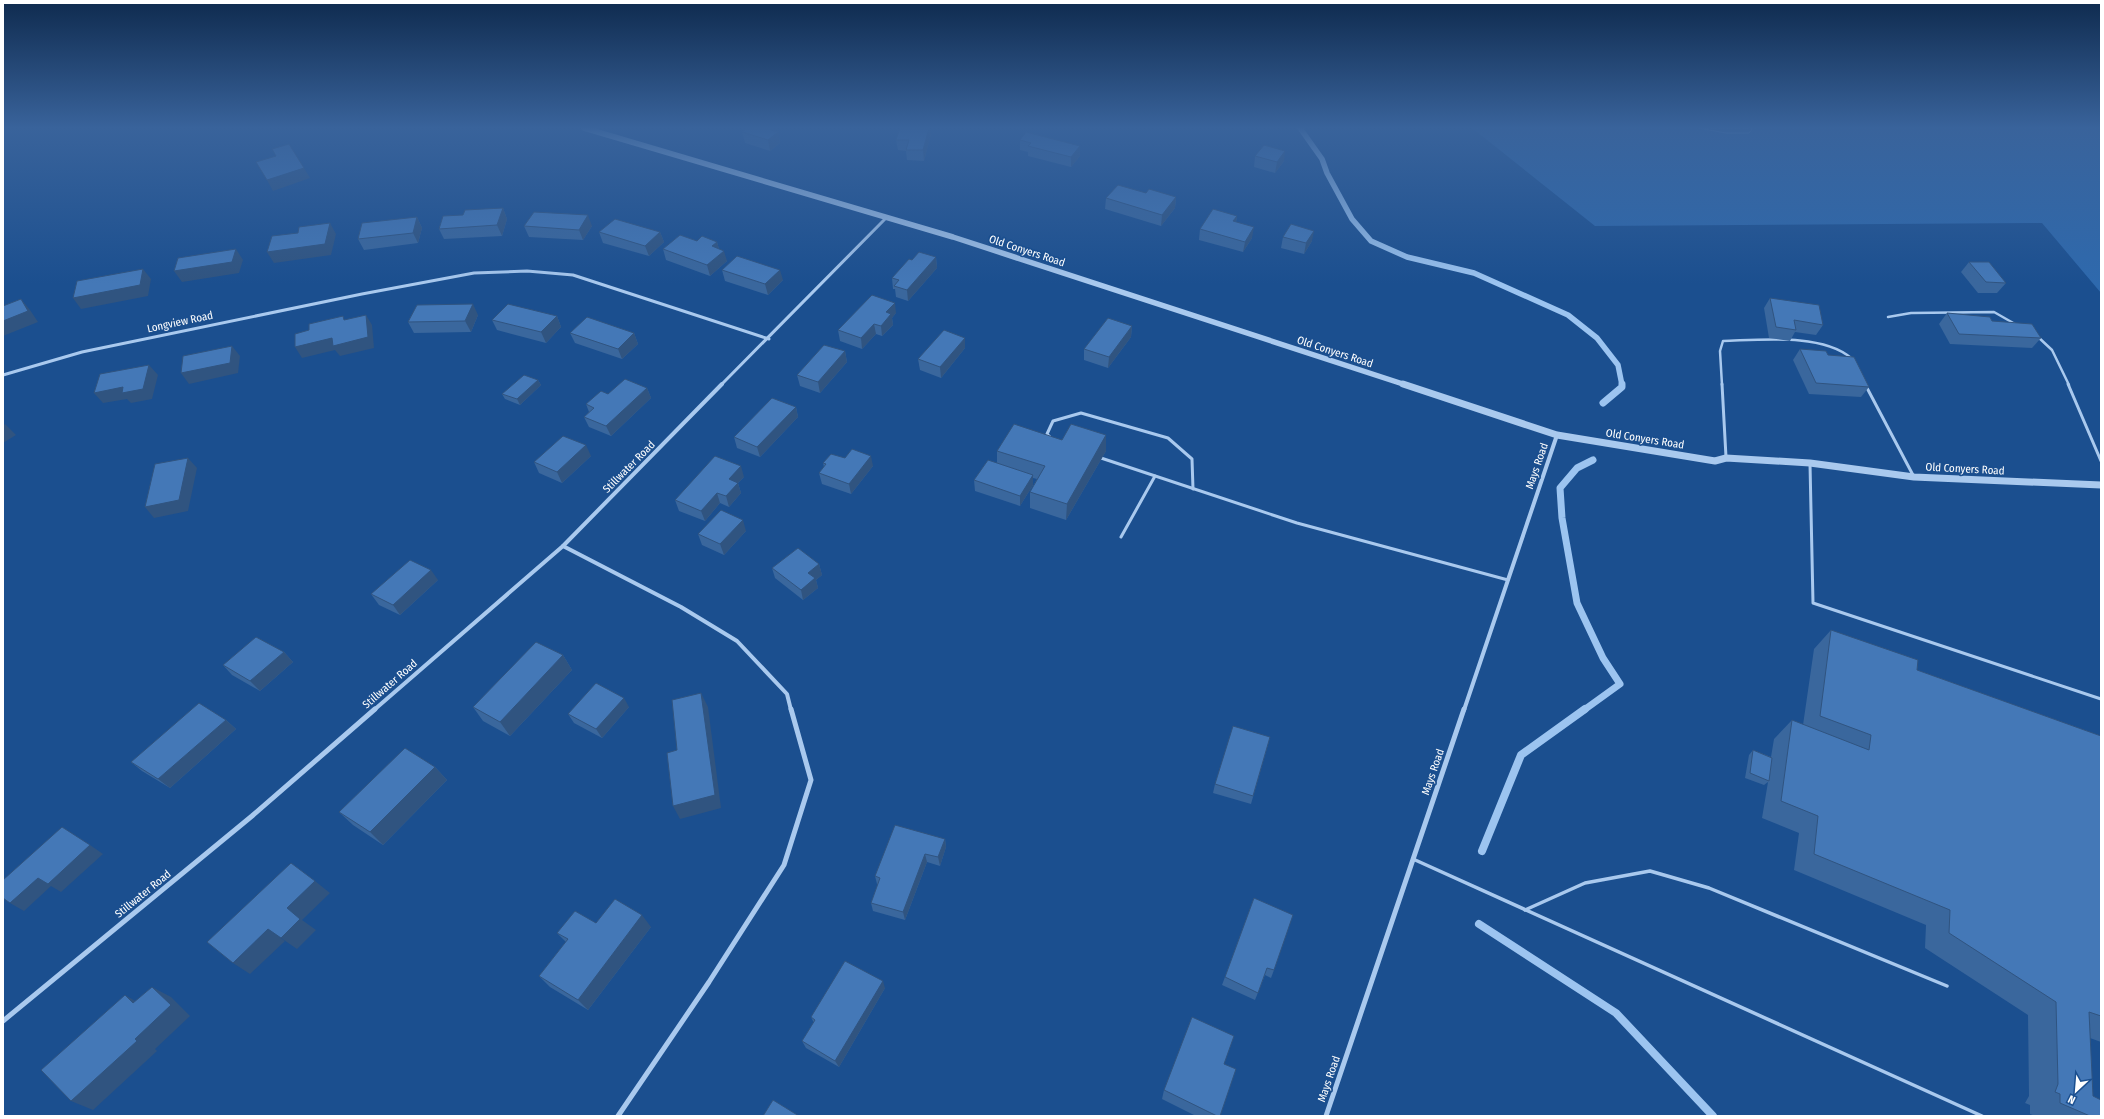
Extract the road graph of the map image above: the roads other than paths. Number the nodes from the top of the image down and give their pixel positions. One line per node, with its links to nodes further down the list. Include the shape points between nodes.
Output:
1 (759, 180): 2 (street, Old Conyers Road)
2 (886, 218): 6 (street, Stillwater Road); 10 (street, Old Conyers Road, via 953,237)
3 (1888, 317): 4 (lane, via 1911,313 1994,312)
4 (2021, 327)
5 (2035, 335): 14 (lane, via 2042,338 2058,360)
6 (769, 340): 8 (street, Longview Road, via 573,275 528,271 474,273 82,352); 21 (street, Stillwater Road)
7 (1853, 363): 13 (lane, via 1850,356 1836,348 1810,342 1723,341 1720,351)
8 (3, 375)
9 (1864, 383): 17 (lane)
10 (1557, 435): 13 (street, Old Conyers Road, via 1715,461); 22 (street, Mays Road)
11 (1052, 438): 19 (lane, via 1046,434 1053,421 1081,413 1168,438 1192,459)
12 (1101, 458): 16 (lane)
13 (1726, 458): 15 (street, Old Conyers Road)
14 (2101, 461)
15 (1810, 463): 17 (street, Old Conyers Road); 23 (lane, via 1813,603)
16 (1155, 476): 19 (lane); 20 (lane)
17 (1914, 476): 18 (street, Old Conyers Road)
18 (2101, 485)
19 (1193, 489): 22 (lane, via 1297,523)
20 (1121, 537)
21 (563, 546): 27 (street, Stillwater Road, via 252,816); 28 (street, via 681,607 737,641 786,694 811,780 784,865)
22 (1508, 580): 24 (street, Mays Road)
23 (2101, 699)
24 (1413, 859): 25 (lane); 29 (street, Mays Road)
25 (1525, 910): 26 (lane, via 1585,882 1650,871 1710,888); 30 (lane)
26 (1947, 986)
27 (3, 1021)
28 (618, 1116)
29 (1326, 1116)
30 (1982, 1116)

